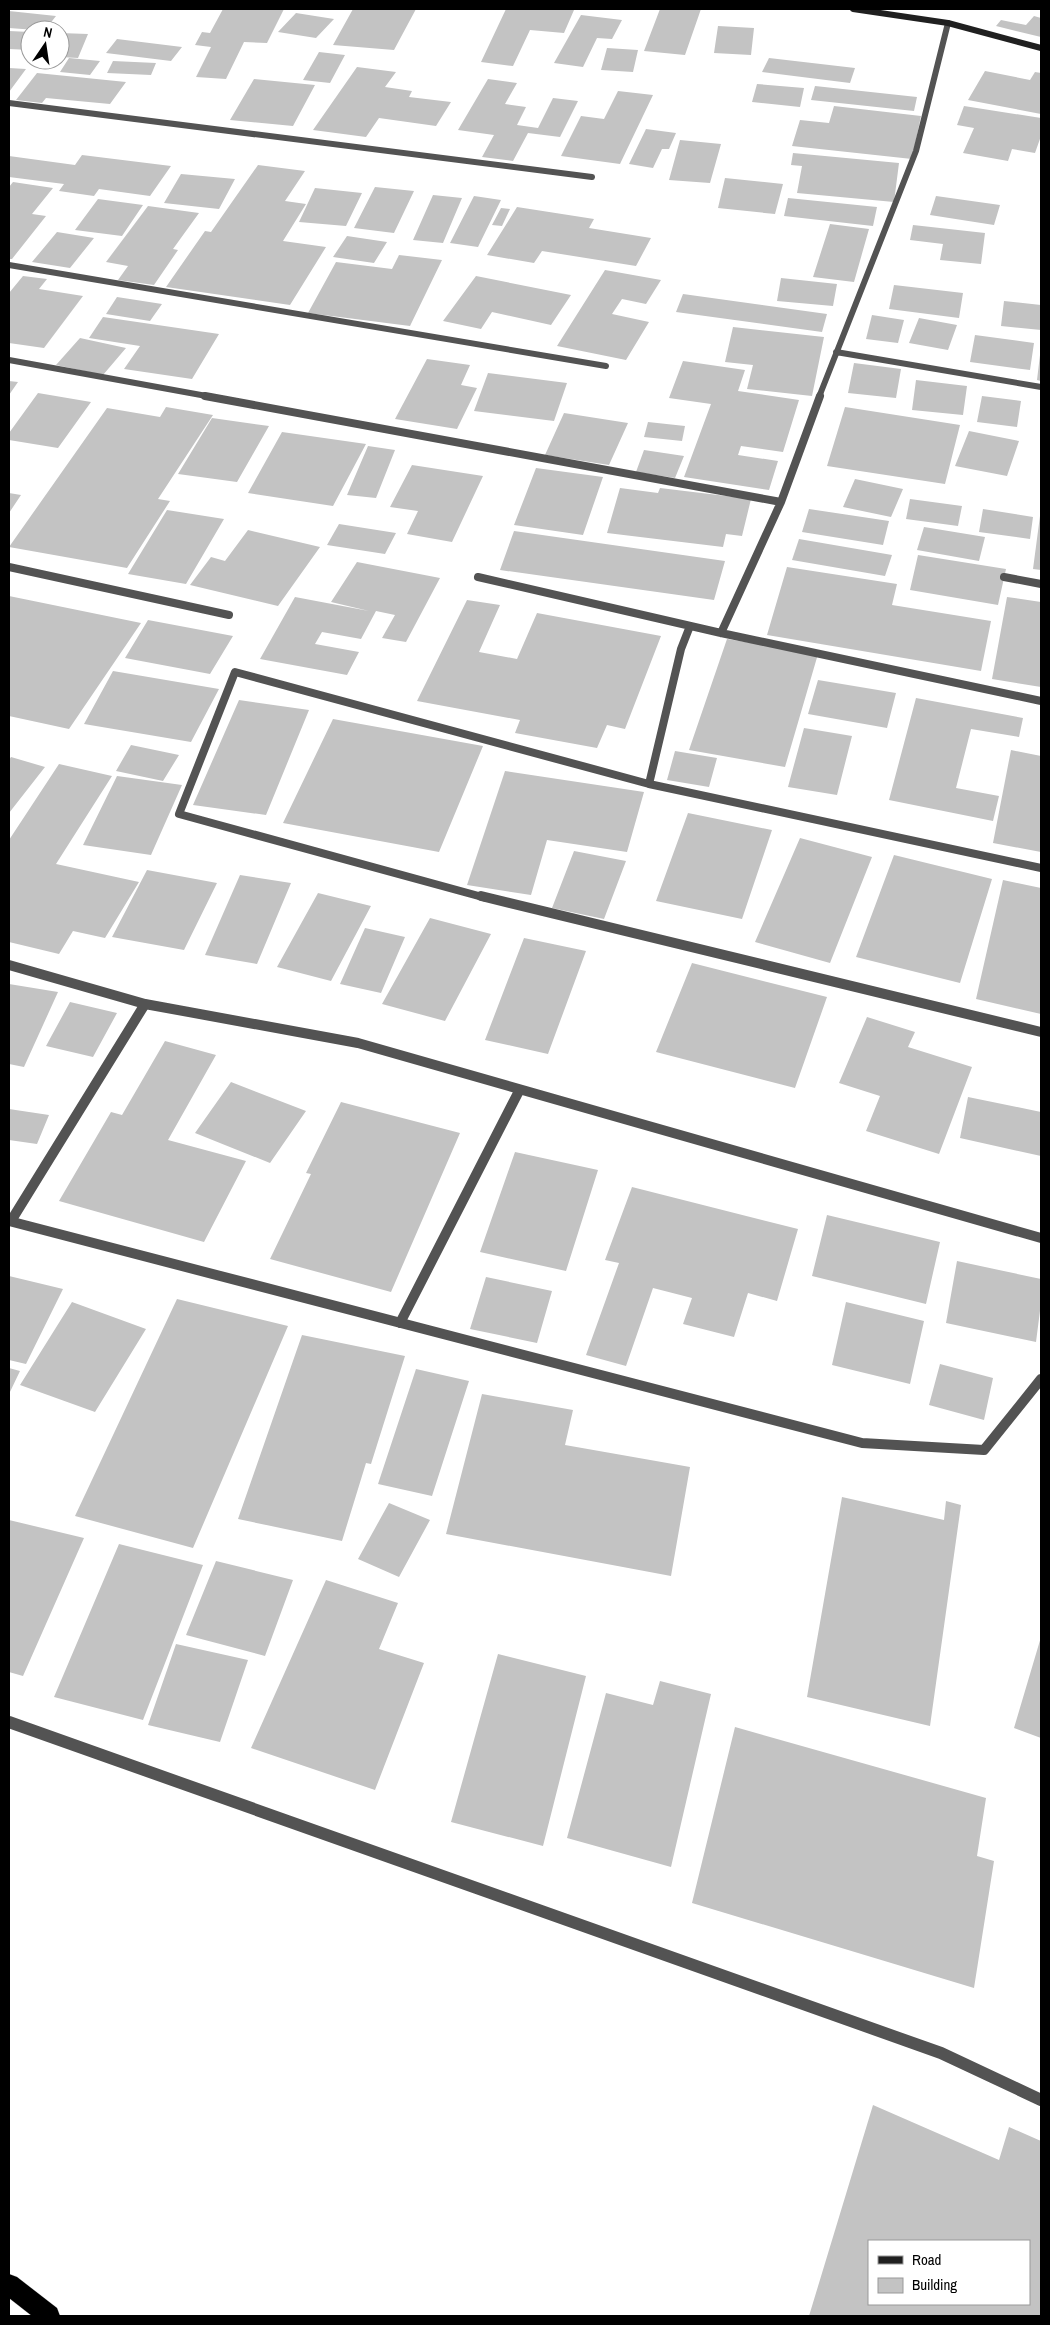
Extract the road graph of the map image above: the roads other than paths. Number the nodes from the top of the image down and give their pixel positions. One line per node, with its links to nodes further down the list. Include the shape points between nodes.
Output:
1 (853, 9): 2 (street)
2 (948, 23): 3 (street); 7 (street, via 916,151)
3 (1041, 48)
4 (9, 103): 5 (street)
5 (592, 177)
6 (9, 265): 9 (street)
7 (836, 352): 10 (street); 11 (street)
8 (9, 360): 11 (street)
9 (606, 366)
10 (1041, 387)
11 (781, 502): 18 (street)
12 (9, 567): 16 (street)
13 (478, 576): 17 (street)
14 (1004, 577): 15 (street)
15 (1041, 584)
16 (229, 615)
17 (690, 626): 18 (street); 20 (street, via 681,649)
18 (722, 633): 19 (street)
19 (1041, 701)
20 (648, 784): 21 (street); 24 (street, via 235,672 180,814 536,911)
21 (1041, 868)
22 (9, 965): 23 (street)
23 (145, 1004): 25 (street, via 358,1043); 26 (street)
24 (1041, 1032)
25 (519, 1091): 27 (street); 28 (street)
26 (10, 1221): 28 (street)
27 (1041, 1238)
28 (400, 1323): 29 (street, via 862,1443 984,1450)
29 (1041, 1379)
30 (9, 1722): 31 (street, via 941,2053)
31 (1041, 2100)
32 (9, 2285): 33 (highway)
33 (49, 2316)

